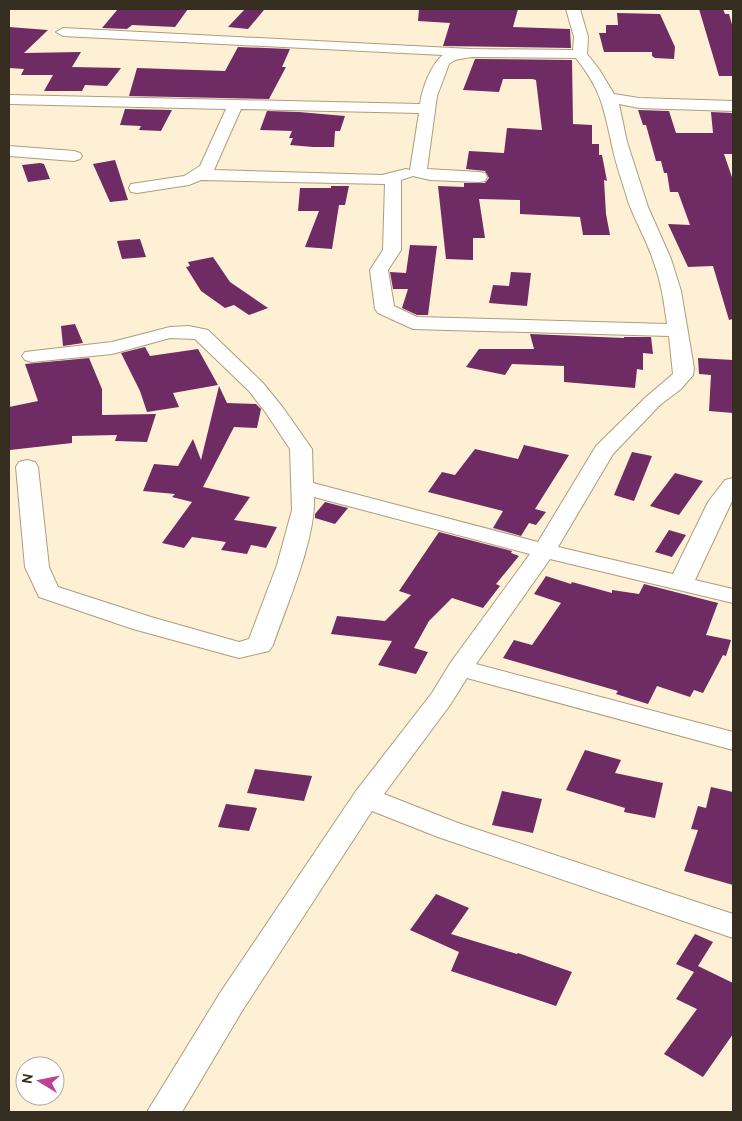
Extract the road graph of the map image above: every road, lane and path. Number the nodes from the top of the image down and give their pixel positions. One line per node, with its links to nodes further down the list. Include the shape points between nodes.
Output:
1 (573, 9): 4 (street, via 581,37)
2 (63, 32): 3 (street)
3 (471, 53): 4 (street); 9 (street, via 450,57 443,62)
4 (580, 54): 5 (street)
5 (609, 98): 8 (street, via 639,104); 17 (street, via 639,207 672,291)
6 (9, 100): 7 (street)
7 (236, 103): 9 (street); 13 (street, via 207,169)
8 (733, 106)
9 (427, 109): 12 (street)
10 (9, 151): 11 (street)
11 (74, 156)
12 (418, 172): 14 (street); 15 (street)
13 (198, 175): 15 (street); 16 (street, via 174,183)
14 (479, 177)
15 (393, 178): 17 (street, via 392,250 379,270 385,309 413,324)
16 (137, 188)
17 (679, 330): 22 (street, via 683,375 652,401 604,451)
18 (32, 356): 21 (street, via 123,346 179,330 201,334 256,388 301,449)
19 (27, 467): 21 (street, via 37,567 48,592 239,650 260,645 289,564 303,510)
20 (733, 485): 23 (street, via 719,502)
21 (302, 487): 22 (street)
22 (544, 551): 23 (street); 25 (street)
23 (681, 584): 24 (street)
24 (733, 596)
25 (460, 668): 26 (street); 27 (street, via 441,699)
26 (733, 741)
27 (366, 798): 28 (street, via 457,833); 29 (street, via 231,1002)
28 (733, 926)
29 (164, 1112)

